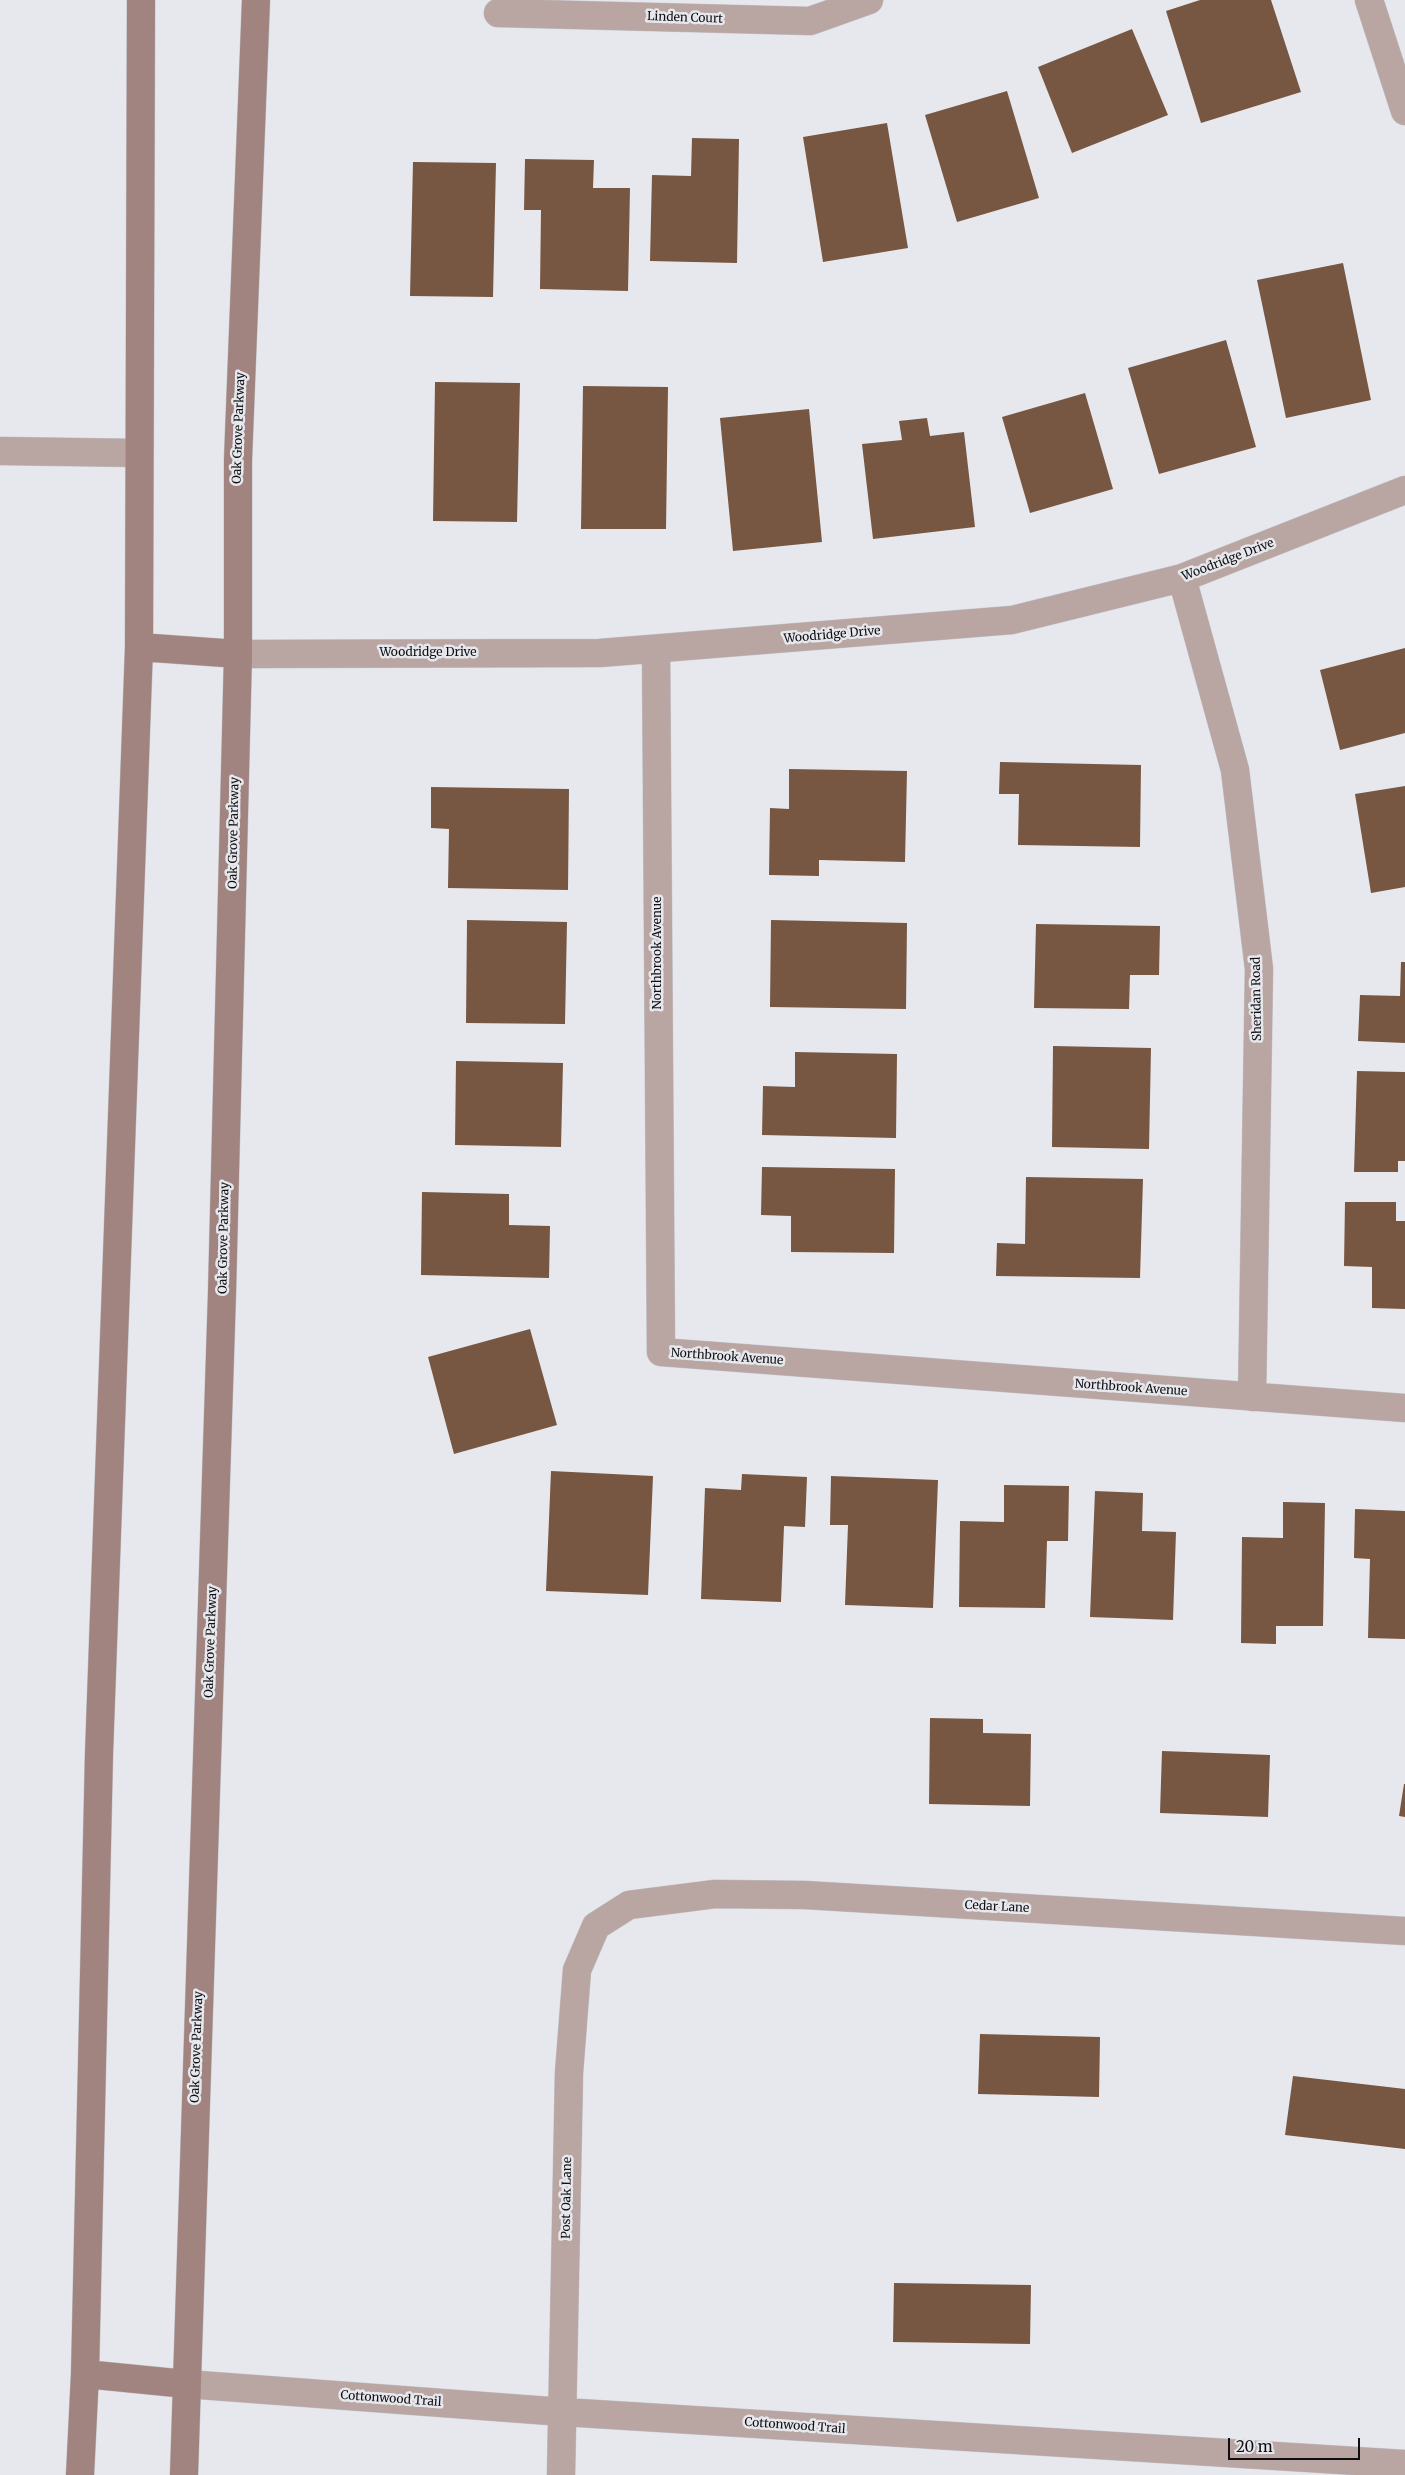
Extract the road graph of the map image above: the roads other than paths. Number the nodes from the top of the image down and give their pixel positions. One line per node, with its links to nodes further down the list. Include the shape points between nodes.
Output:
1 (141, 0): 8 (main road)
2 (256, 0): 13 (main road, Oak Grove Parkway, via 238,460)
3 (868, 0): 5 (street, Linden Court, via 810,21)
4 (1369, 0): 6 (street)
5 (498, 13)
6 (1405, 112)
7 (0, 451): 8 (street)
8 (139, 453): 11 (main road)
9 (1405, 490): 10 (street, Woodridge Drive)
10 (1182, 578): 12 (street, Woodridge Drive, via 1012,620); 14 (street, Sheridan Road, via 1235,770 1259,969)
11 (139, 647): 13 (main road); 18 (main road, via 99,1754)
12 (656, 649): 13 (street, Woodridge Drive, via 600,653); 14 (street, Northbrook Avenue, via 661,1352)
13 (238, 654): 19 (main road, Oak Grove Parkway, via 222,1293)
14 (1252, 1398): 15 (street, Northbrook Avenue)
15 (1405, 1408)
16 (596, 1926): 17 (street, Cedar Lane, via 629,1905 715,1894 815,1896); 20 (street, Post Oak Lane, via 577,1970 569,2073)
17 (1405, 1931)
18 (85, 2374): 19 (main road); 22 (main road)
19 (186, 2384): 20 (street, Cottonwood Trail); 23 (main road, Oak Grove Parkway)
20 (563, 2412): 21 (street, Cottonwood Trail); 24 (street, Post Oak Lane)
21 (1405, 2464)
22 (80, 2475)
23 (184, 2475)
24 (561, 2475)

